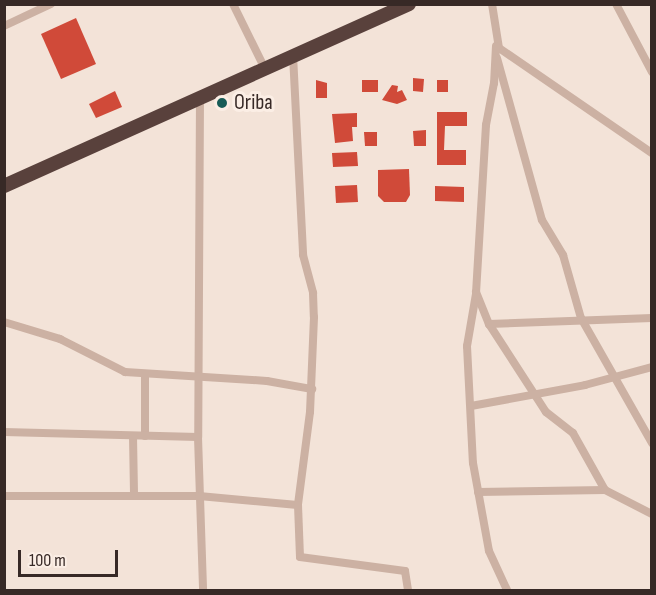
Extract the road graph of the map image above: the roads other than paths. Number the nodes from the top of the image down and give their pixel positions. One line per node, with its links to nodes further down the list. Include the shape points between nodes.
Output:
1 (51, 4): 6 (street)
2 (233, 4): 9 (street)
3 (409, 4): 8 (highway)
4 (492, 4): 7 (street)
5 (616, 4): 10 (street)
6 (4, 26)
7 (496, 50): 12 (street); 14 (street, via 486,125); 15 (street, via 542,219 563,255)
8 (292, 55): 9 (highway); 23 (street, via 303,255 313,293)
9 (265, 69): 11 (highway)
10 (651, 72)
11 (200, 97): 13 (highway); 21 (street)
12 (651, 153)
13 (4, 186)
14 (476, 292): 18 (street); 25 (street, via 467,346)
15 (581, 318): 16 (street); 18 (street); 22 (street)
16 (651, 318)
17 (4, 322): 20 (street, via 60,339 121,371)
18 (489, 324): 24 (street)
19 (651, 367): 22 (street)
20 (144, 374): 21 (street); 28 (street)
21 (198, 378): 23 (street, via 267,381); 29 (street)
22 (614, 378): 24 (street); 30 (street)
23 (312, 389): 36 (street)
24 (537, 393): 25 (street); 31 (street, via 546,412 573,433)
25 (471, 406): 32 (street)
26 (4, 432): 27 (street)
27 (133, 435): 28 (street); 34 (street)
28 (145, 436): 29 (street)
29 (198, 437): 35 (street)
30 (651, 443)
31 (605, 490): 32 (street); 37 (street)
32 (478, 492): 40 (street, via 489,551)
33 (4, 496): 34 (street)
34 (134, 496): 35 (street)
35 (199, 496): 36 (street); 38 (street)
36 (298, 505): 39 (street, via 300,557 405,571)
37 (651, 514)
38 (203, 591)
39 (408, 591)
40 (507, 591)

